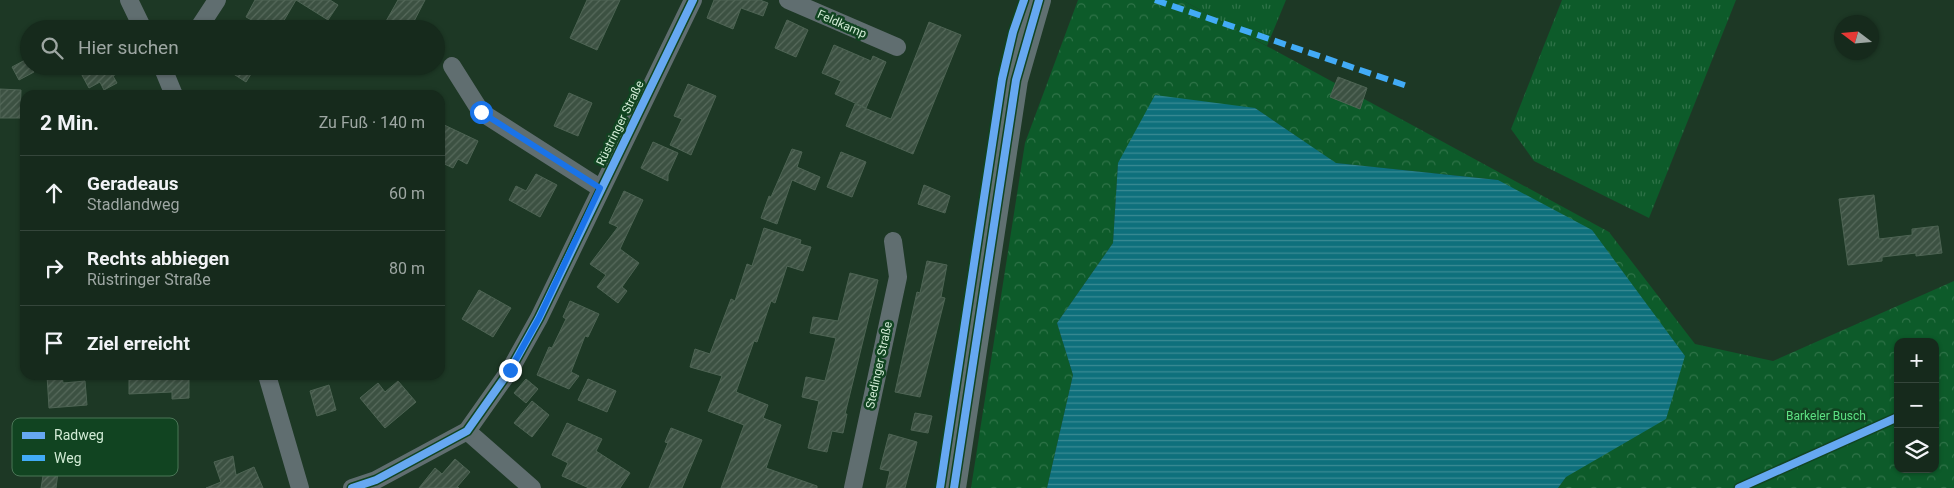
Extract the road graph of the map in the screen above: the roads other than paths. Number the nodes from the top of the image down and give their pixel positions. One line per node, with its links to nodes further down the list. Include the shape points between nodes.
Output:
1 (129, 0): 6 (street)
2 (217, 0): 7 (street)
3 (693, 0): 12 (street, Rüstringer Straße)
4 (788, 0): 8 (street, Feldkamp)
5 (1039, 0): 20 (street, via 1016,80)
6 (139, 20)
7 (204, 20)
8 (897, 47)
9 (452, 66): 12 (street, via 481,112)
10 (169, 75): 11 (street)
11 (173, 90)
12 (600, 188): 15 (street, Rüstringer Straße, via 539,318 510,370)
13 (893, 240): 19 (street, Stedinger Straße, via 898,277)
14 (268, 380): 16 (street)
15 (467, 432): 17 (street, Rüstringer Straße, via 376,480); 18 (street)
16 (300, 488)
17 (352, 488)
18 (532, 488)
19 (853, 488)
20 (954, 488)

